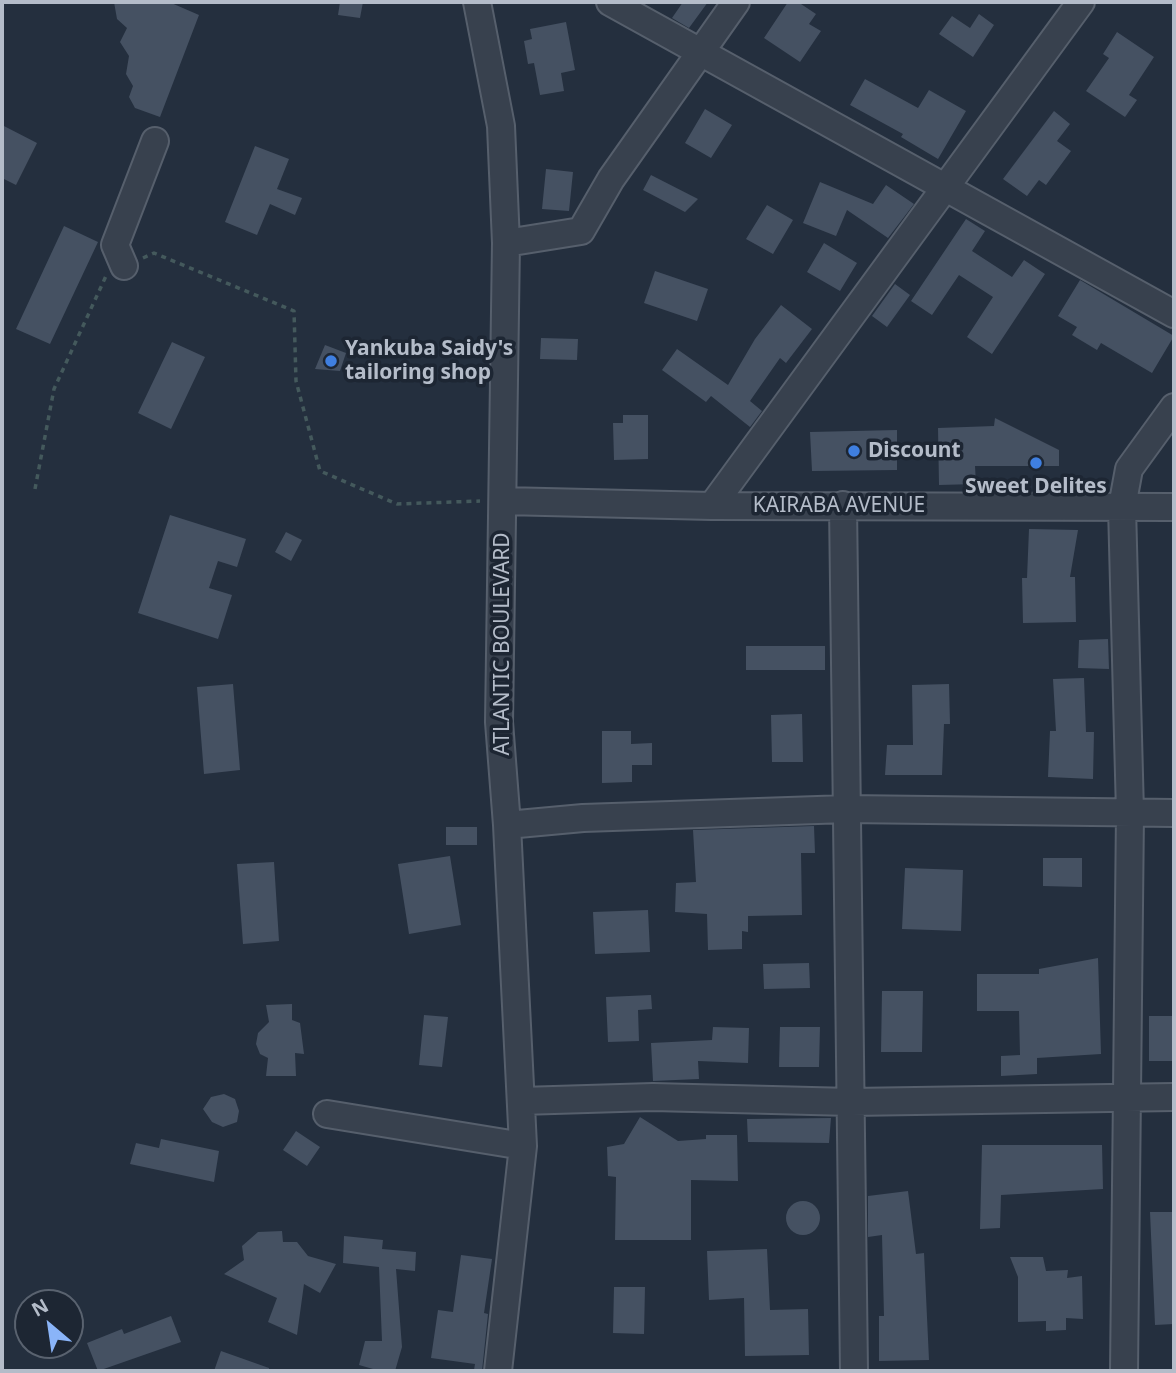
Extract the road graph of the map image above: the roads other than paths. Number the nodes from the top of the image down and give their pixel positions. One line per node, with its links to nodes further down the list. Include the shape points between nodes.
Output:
1 (478, 2): 8 (street, ATLANTIC BOULEVARD, via 501,126)
2 (610, 2): 5 (street)
3 (736, 2): 5 (street)
4 (1081, 2): 7 (street)
5 (702, 51): 7 (street); 8 (street, via 611,179 581,232)
6 (155, 141): 9 (street, via 115,245)
7 (946, 189): 10 (street); 14 (street)
8 (506, 243): 12 (street, ATLANTIC BOULEVARD)
9 (124, 266)
10 (1174, 314)
11 (1174, 407): 15 (street, via 1129,469)
12 (503, 501): 14 (street, KAIRABA AVENUE); 20 (street, ATLANTIC BOULEVARD, via 499,722)
13 (843, 505): 14 (street, KAIRABA AVENUE); 15 (street, KAIRABA AVENUE); 17 (street)
14 (712, 506)
15 (1122, 507): 16 (street, KAIRABA AVENUE); 18 (street)
16 (1174, 507)
17 (847, 809): 18 (street); 20 (street); 24 (street)
18 (1130, 813): 19 (street); 21 (street)
19 (1174, 813)
20 (507, 825): 23 (street, ATLANTIC BOULEVARD)
21 (1127, 1096): 22 (street); 24 (street); 29 (street)
22 (1174, 1097)
23 (521, 1101): 24 (street, via 653,1097); 26 (street, ATLANTIC BOULEVARD)
24 (851, 1102): 28 (street)
25 (327, 1114): 26 (street)
26 (523, 1146): 27 (street, ATLANTIC BOULEVARD)
27 (498, 1371)
28 (854, 1371)
29 (1124, 1371)

